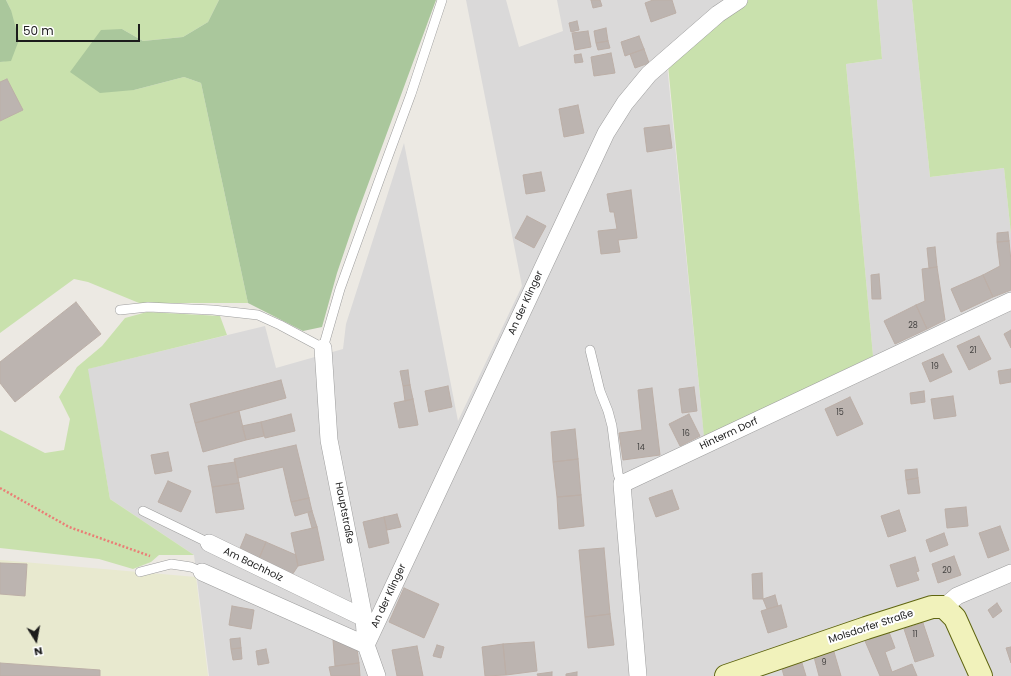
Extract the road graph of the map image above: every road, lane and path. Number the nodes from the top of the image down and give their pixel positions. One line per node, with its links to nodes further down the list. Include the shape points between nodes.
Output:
1 (442, 0): 5 (lane, via 411,94 340,288)
2 (739, 0): 17 (street, An der Klinger, via 718,14 649,74 625,103 606,133)
3 (1011, 301): 7 (street, Hinterm Dorf)
4 (120, 310): 5 (lane, via 148,307 258,315)
5 (323, 348): 16 (street, Hauptstraße, via 329,440)
6 (590, 350): 7 (lane, via 612,426 618,474)
7 (622, 484): 19 (street)
8 (0, 488): 11 (path, via 69,527)
9 (143, 511): 10 (lane, Am Bachholz)
10 (209, 544): 16 (street, Am Bachholz)
11 (170, 564): 12 (lane); 13 (lane, via 191,567)
12 (140, 572)
13 (202, 572): 17 (street)
14 (1011, 573): 15 (street, via 957,596)
15 (944, 608): 20 (street, Molsdorfer Straße, via 932,607); 21 (street, via 955,618)
16 (364, 618): 17 (street, Hauptstraße)
17 (366, 645): 18 (street, Hauptstraße)
18 (377, 676)
19 (638, 676)
20 (726, 676)
21 (981, 676)

